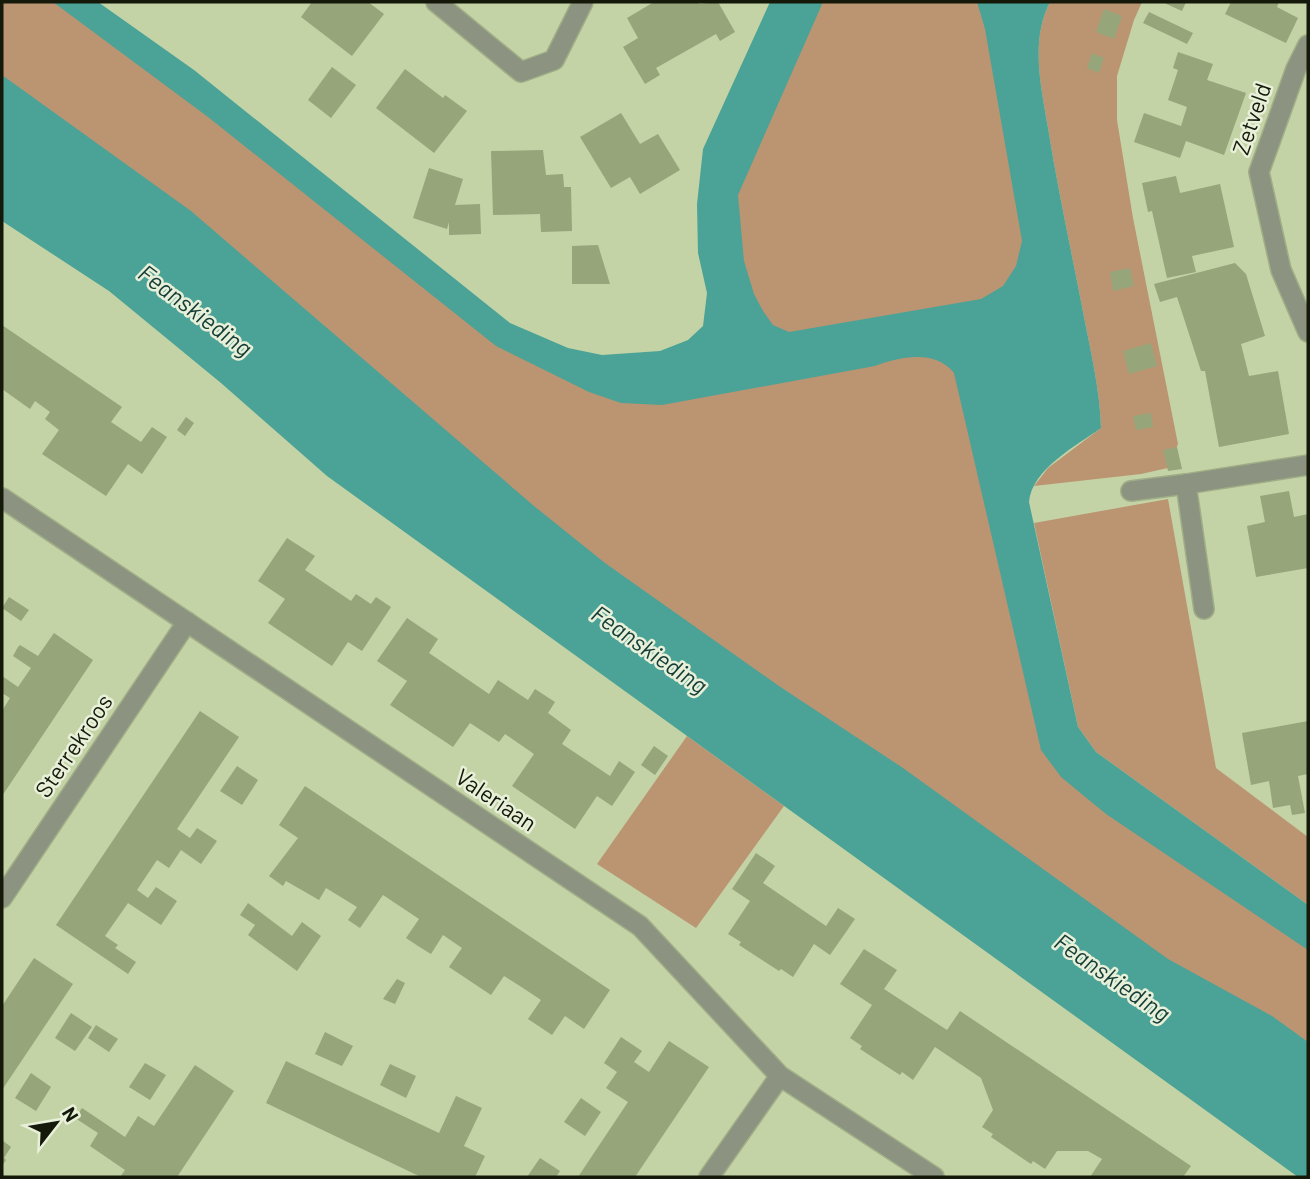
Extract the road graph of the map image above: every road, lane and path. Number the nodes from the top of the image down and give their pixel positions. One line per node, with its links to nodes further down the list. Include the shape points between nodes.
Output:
1 (436, 2): 2 (street, via 521,72 554,60)
2 (583, 2)
3 (1308, 45): 4 (street, Zetveld, via 1259,172 1281,270)
4 (1308, 332)
5 (1308, 465): 6 (street)
6 (1186, 484): 7 (street); 9 (street)
7 (1131, 491)
8 (2, 498): 10 (street, Valeriaan)
9 (1204, 609)
10 (187, 622): 11 (street, Sterrekroos); 12 (street, Valeriaan, via 640,926)
11 (2, 898)
12 (780, 1076): 13 (street); 14 (street, Valeriaan)
13 (709, 1177)
14 (934, 1177)

